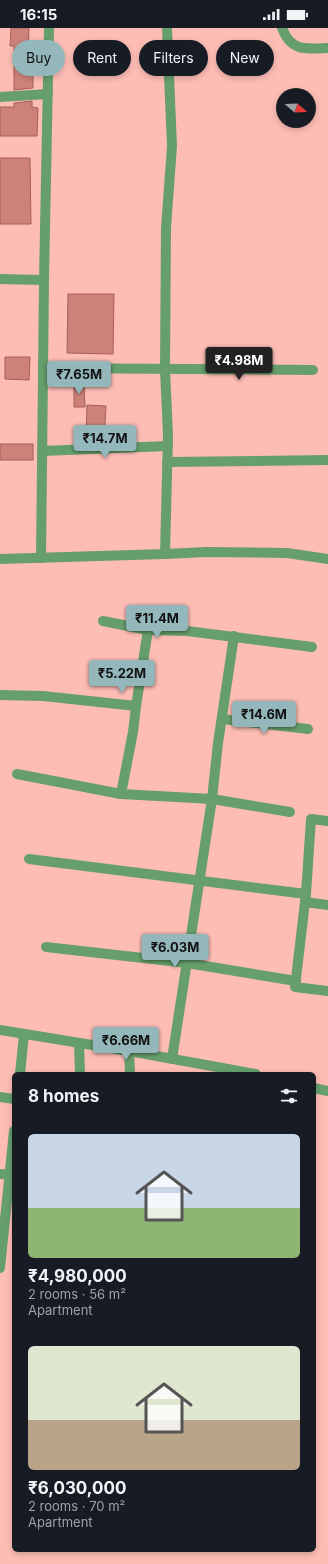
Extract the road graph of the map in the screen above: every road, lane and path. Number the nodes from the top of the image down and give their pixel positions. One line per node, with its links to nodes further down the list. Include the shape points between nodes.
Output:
1 (49, 28): 5 (street)
2 (168, 28): 10 (street, via 172,146 166,228)
3 (282, 28): 4 (street, via 291,44 303,49)
4 (328, 48)
5 (48, 94): 6 (street); 8 (street)
6 (0, 97)
7 (0, 279): 8 (street)
8 (44, 280): 9 (street)
9 (43, 368): 10 (street); 13 (street)
10 (165, 370): 11 (street); 12 (street)
11 (313, 370)
12 (168, 446): 13 (street); 15 (street)
13 (42, 451): 17 (street)
14 (328, 460): 15 (street)
15 (167, 462): 16 (street)
16 (165, 554): 17 (street); 19 (street, via 287,553)
17 (41, 558): 18 (street)
18 (0, 559)
19 (328, 559)
20 (103, 620): 21 (street)
21 (148, 630): 22 (street); 25 (street)
22 (234, 636): 23 (street); 26 (street)
23 (312, 647)
24 (0, 695): 25 (street, via 43,696)
25 (136, 706): 29 (street)
26 (222, 719): 27 (street); 30 (street)
27 (308, 729)
28 (16, 774): 29 (street)
29 (121, 794): 30 (street)
30 (212, 799): 31 (street); 34 (street)
31 (290, 812)
32 (328, 821): 35 (street, via 311,819)
33 (29, 859): 34 (street)
34 (199, 880): 35 (street); 38 (street)
35 (305, 898): 36 (street); 39 (street)
36 (328, 905)
37 (46, 947): 38 (street)
38 (187, 963): 39 (street); 45 (street)
39 (296, 981): 40 (street, via 295,987)
40 (328, 991)
41 (0, 1030): 42 (street)
42 (24, 1034): 43 (street); 46 (street)
43 (79, 1043): 44 (street); 47 (street)
44 (129, 1050): 45 (street); 48 (street)
45 (172, 1058): 49 (street)
46 (20, 1072)
47 (80, 1072)
48 (130, 1072)
49 (239, 1072)
50 (316, 1088): 51 (street)
51 (328, 1091)
52 (0, 1097): 53 (street)
53 (12, 1099)
54 (12, 1146): 55 (street)
55 (8, 1175): 56 (street)
56 (0, 1264)

